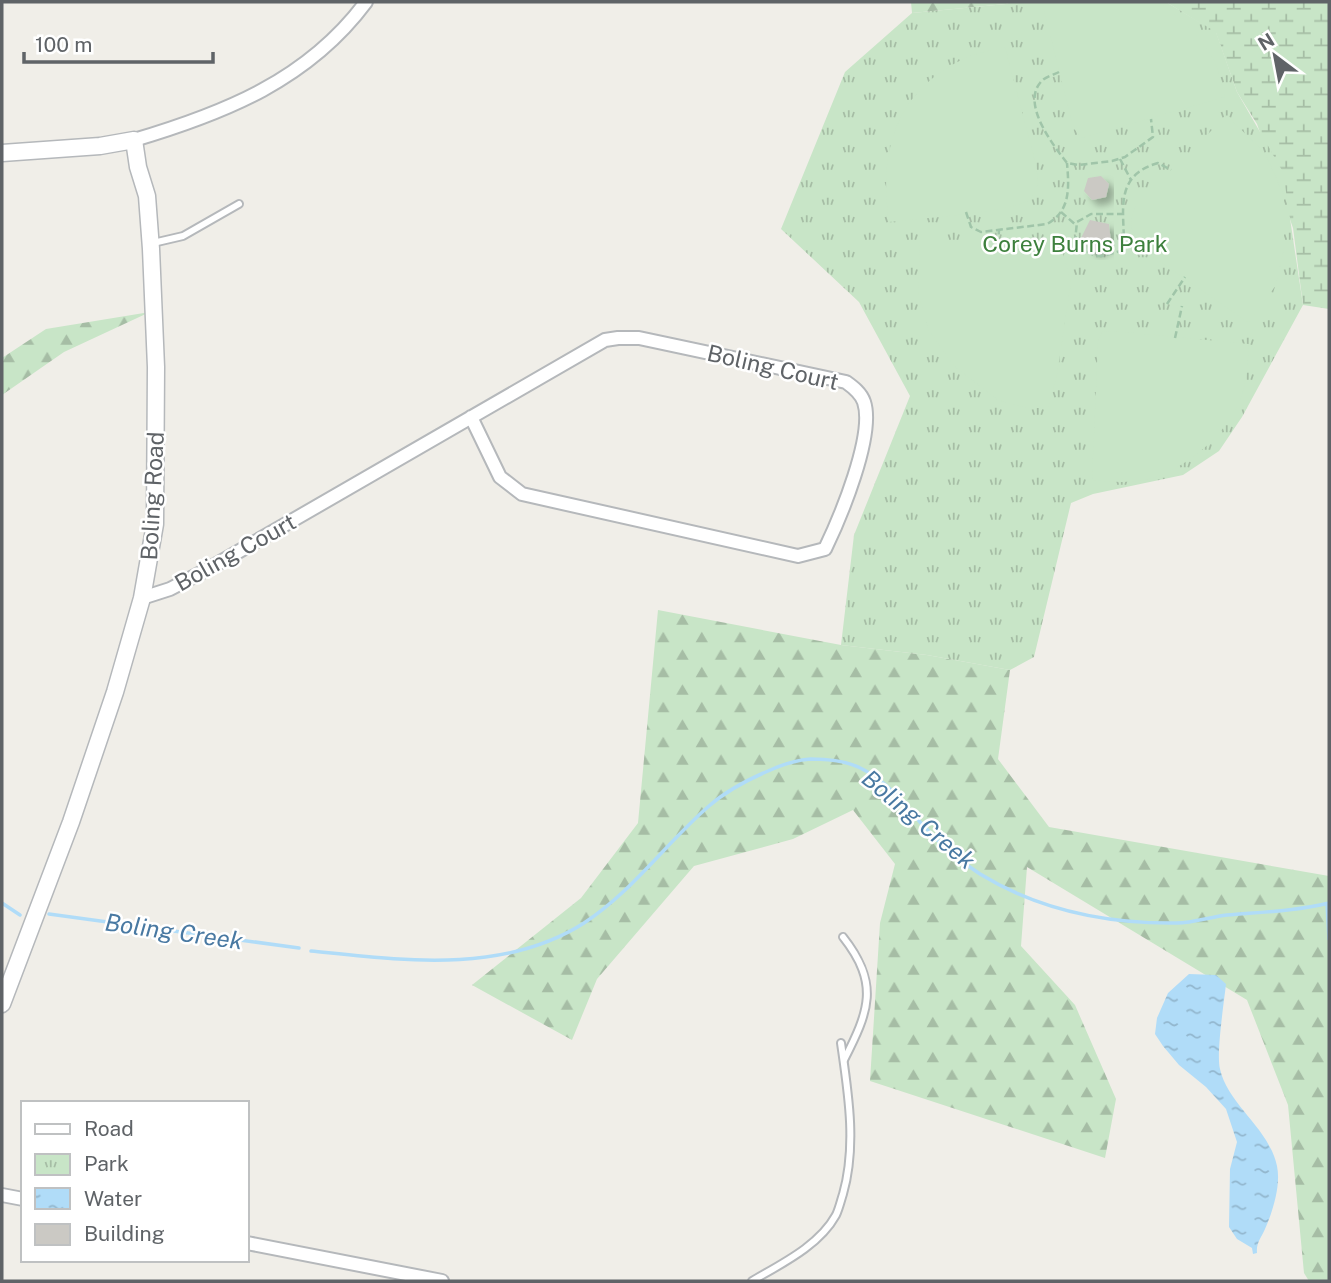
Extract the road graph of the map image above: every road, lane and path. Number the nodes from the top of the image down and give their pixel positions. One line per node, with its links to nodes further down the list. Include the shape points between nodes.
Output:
1 (366, 2): 4 (street, via 340,34 284,79 216,113)
2 (1059, 72): 7 (path, via 1041,80 1035,90 1036,110)
3 (1151, 118): 6 (path, via 1153,138)
4 (134, 140): 5 (street); 16 (street, Boling Road, via 147,196)
5 (2, 153)
6 (1119, 159): 7 (path); 9 (path)
7 (1067, 163): 12 (path, via 1068,201)
8 (1171, 170): 9 (path, via 1158,163 1145,167)
9 (1131, 180): 13 (path)
10 (239, 204): 16 (lane, via 183,236)
11 (966, 212): 15 (path, via 971,227 981,232)
12 (1060, 212): 14 (path); 15 (path, via 1047,224)
13 (1124, 214): 14 (path, via 1091,214); 14 (path, via 1124,250 1104,258 1090,254 1075,241)
14 (1077, 226)
15 (999, 230): 17 (path)
16 (151, 244): 23 (street, Boling Road, via 157,499)
17 (998, 245)
18 (1185, 277): 19 (path)
19 (1167, 304)
20 (1182, 306): 21 (path)
21 (1175, 338)
22 (471, 418): 22 (street, Boling Court, via 499,477 522,494 798,556 825,550 840,519 866,423 864,402 846,382 631,337 594,345); 23 (street, Boling Court, via 210,568)
23 (142, 598): 25 (street, Boling Road, via 89,769)
24 (843, 937): 27 (lane, via 858,960 868,991 863,1017)
25 (2, 1004)
26 (841, 1043): 27 (lane)
27 (843, 1062): 32 (lane, via 850,1140 848,1176 836,1214 803,1250)
28 (2, 1195): 29 (street)
29 (21, 1199)
30 (248, 1243): 31 (street)
31 (442, 1281)
32 (752, 1281)

